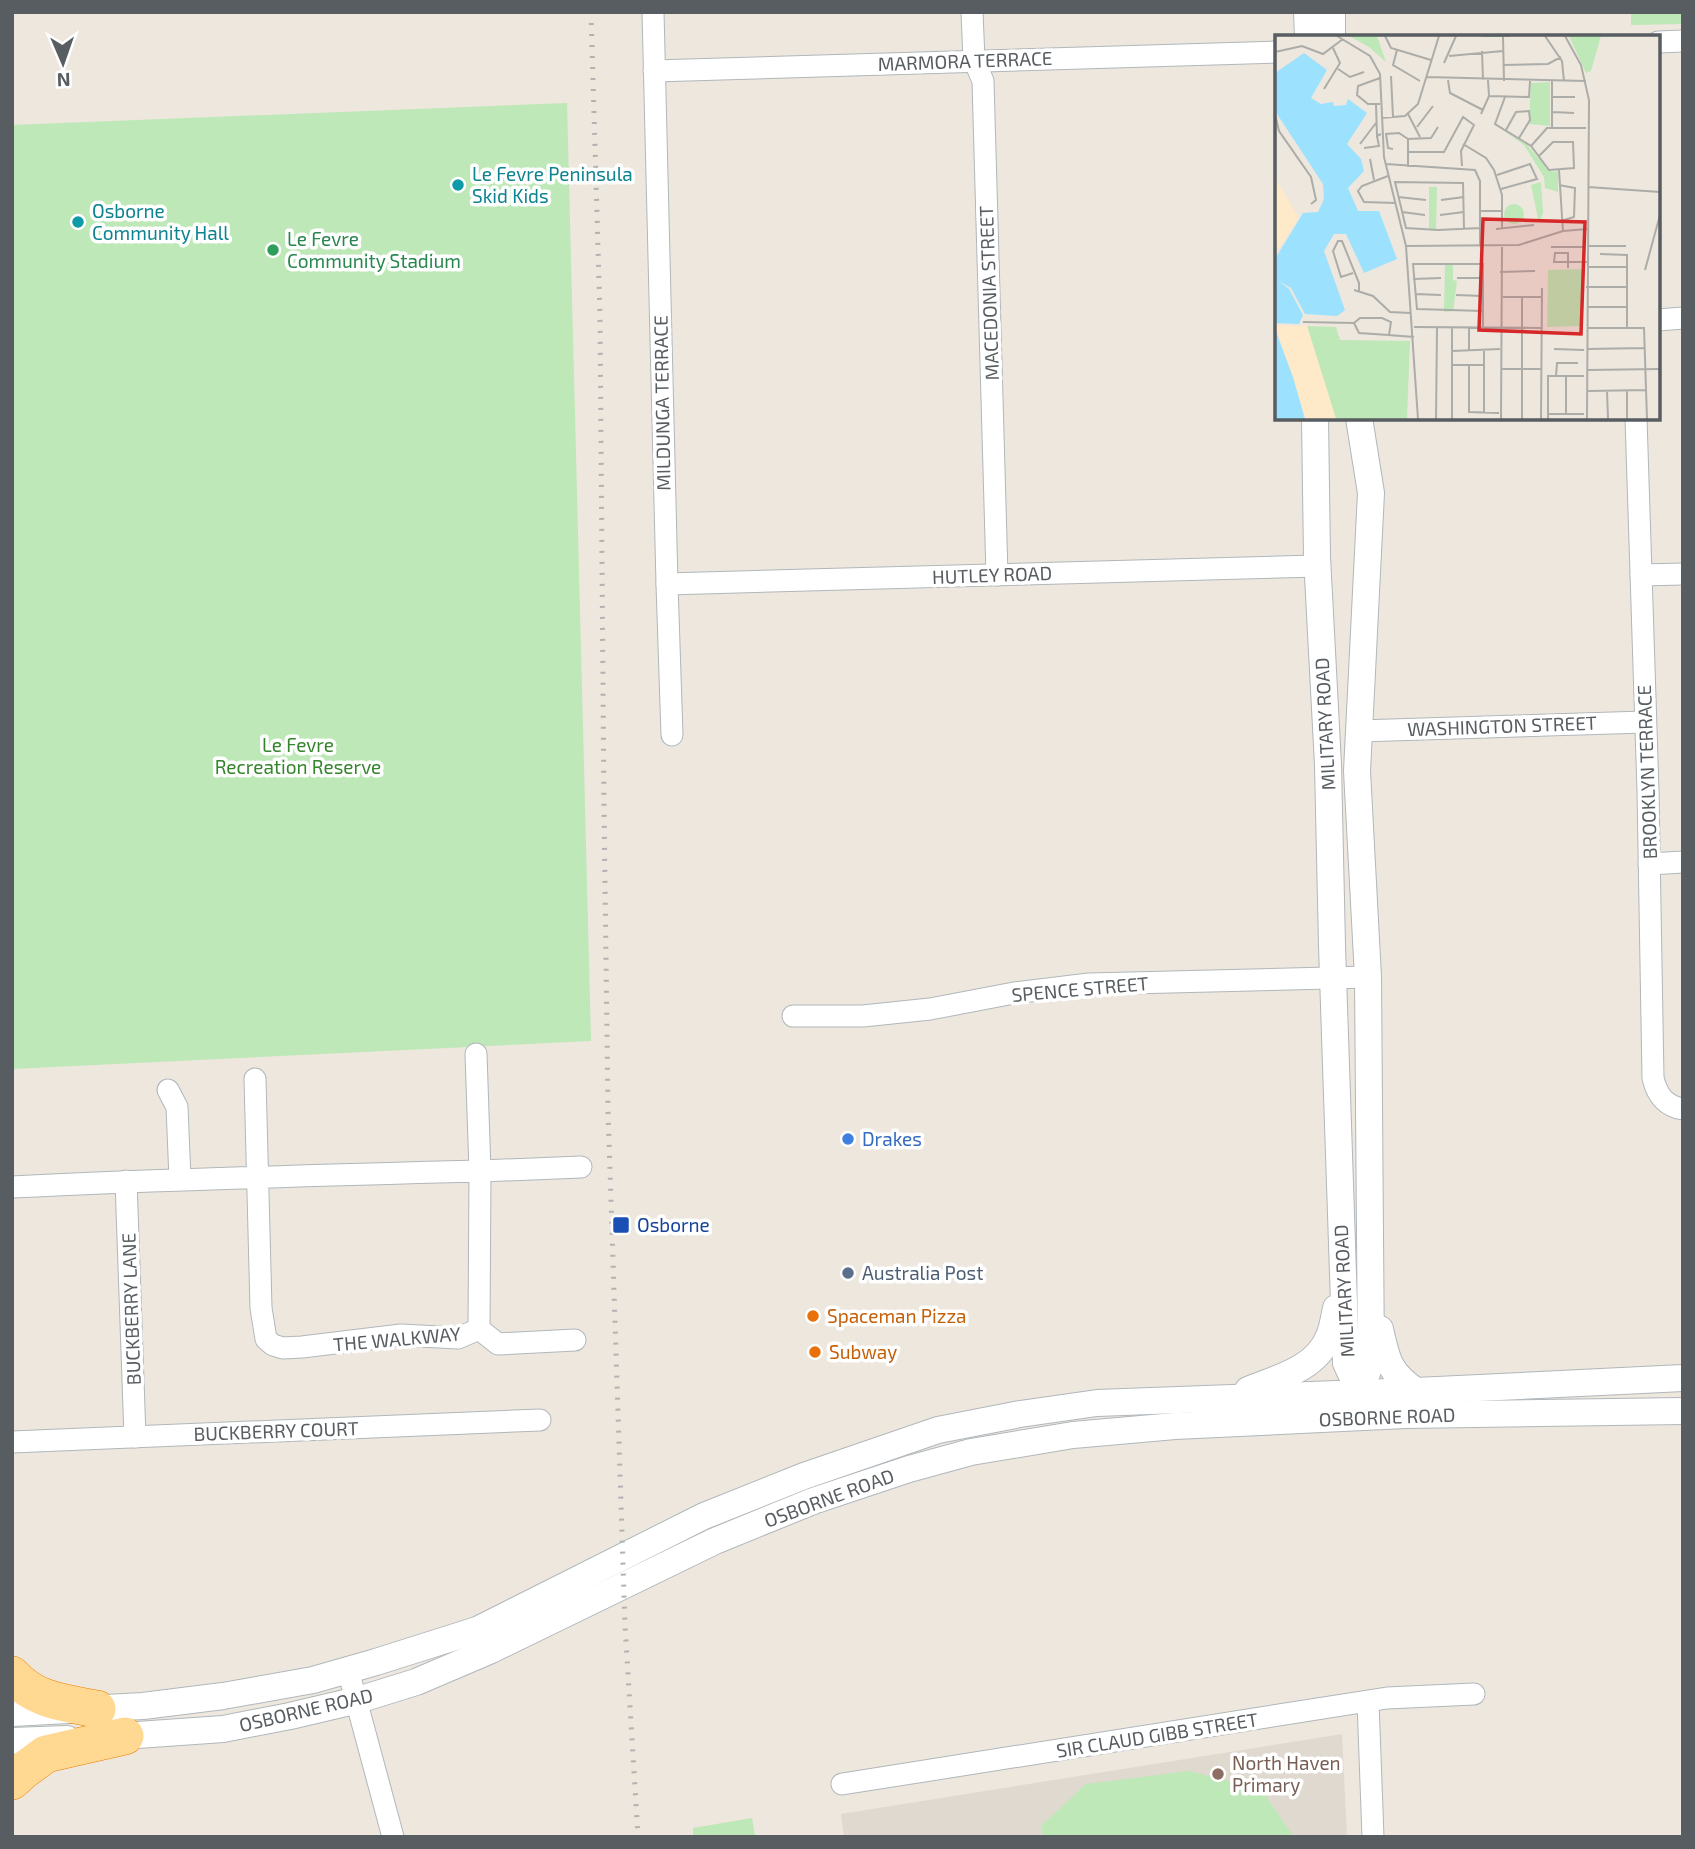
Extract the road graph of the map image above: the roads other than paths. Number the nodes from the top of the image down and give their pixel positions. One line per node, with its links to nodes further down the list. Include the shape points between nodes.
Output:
1 (653, 12): 11 (street, MILDUNGA TERRACE)
2 (972, 12): 10 (street, MACEDONIA STREET)
3 (1307, 12): 5 (street)
4 (1332, 12): 6 (street)
5 (1308, 35)
6 (1332, 35)
7 (1660, 41): 8 (street)
8 (1683, 41)
9 (1275, 52): 10 (street, MARMORA TERRACE)
10 (974, 60): 11 (street, MARMORA TERRACE); 18 (street, MACEDONIA STREET, via 983,81)
11 (654, 71): 21 (street, MILDUNGA TERRACE)
12 (1683, 318): 13 (street)
13 (1660, 320)
14 (1315, 420): 17 (street, MILITARY ROAD)
15 (1359, 420): 23 (street, MILITARY ROAD, via 1371,494)
16 (1636, 420): 19 (street, BROOKLYN TERRACE)
17 (1317, 566): 18 (street, HUTLEY ROAD); 27 (street, MILITARY ROAD)
18 (997, 575): 21 (street, HUTLEY ROAD)
19 (1641, 575): 20 (street); 22 (street, BROOKLYN TERRACE)
20 (1683, 575)
21 (667, 583): 24 (street, MILDUNGA TERRACE)
22 (1646, 722): 23 (street, WASHINGTON STREET); 26 (street, BROOKLYN TERRACE)
23 (1359, 731): 28 (street, MILITARY ROAD)
24 (672, 735)
25 (1683, 863): 26 (street)
26 (1649, 864): 33 (street, BROOKLYN TERRACE, via 1653,1078 1664,1102)
27 (1333, 977): 28 (street, SPENCE STREET); 29 (street, SPENCE STREET, via 1089,984 930,1009 863,1016); 40 (street, MILITARY ROAD)
28 (1368, 977): 41 (street, MILITARY ROAD)
29 (793, 1016)
30 (476, 1054): 35 (street, THE WALKWAY)
31 (255, 1079): 36 (street)
32 (168, 1090): 37 (street, via 177,1107)
33 (1683, 1109)
34 (581, 1167): 35 (street)
35 (480, 1171): 36 (street); 42 (street, THE WALKWAY)
36 (257, 1177): 37 (street); 42 (street, THE WALKWAY, via 262,1318 266,1339 273,1345 302,1347 401,1335 458,1338)
37 (180, 1179): 38 (street)
38 (126, 1181): 39 (street); 53 (street, BUCKBERRY LANE)
39 (12, 1186)
40 (1343, 1282): 46 (street, MILITARY ROAD, via 1346,1363); 47 (street, via 1329,1337 1320,1351 1299,1370)
41 (1369, 1283): 45 (street, via 1384,1350 1399,1380); 46 (street, MILITARY ROAD, via 1371,1362)
42 (479, 1329): 43 (street, via 498,1344)
43 (575, 1340)
44 (1683, 1378): 45 (street, OSBORNE ROAD)
45 (1416, 1391): 46 (street, OSBORNE ROAD)
46 (1360, 1393): 47 (street, OSBORNE ROAD); 49 (street); 50 (street)
47 (1230, 1397): 52 (street, OSBORNE ROAD, via 1097,1403)
48 (1683, 1411): 49 (street, OSBORNE ROAD)
49 (1405, 1415): 50 (street, OSBORNE ROAD)
50 (1317, 1419): 55 (street, OSBORNE ROAD, via 1073,1435)
51 (540, 1420): 53 (street, BUCKBERRY COURT)
52 (938, 1430): 55 (street); 56 (street); 57 (street, OSBORNE ROAD, via 704,1516 477,1630)
53 (135, 1437): 54 (street, BUCKBERRY COURT)
54 (12, 1442)
55 (971, 1452): 56 (street, OSBORNE ROAD)
56 (909, 1469): 60 (street, OSBORNE ROAD, via 727,1536 491,1650 416,1682)
57 (348, 1670): 60 (street); 62 (street, OSBORNE ROAD, via 223,1696)
58 (12, 1675): 62 (highway, via 21,1686 49,1701)
59 (1474, 1695): 61 (street, SIR CLAUD GIBB STREET)
60 (358, 1700): 64 (street, OSBORNE ROAD, via 223,1729); 68 (street)
61 (1368, 1702): 67 (street, SIR CLAUD GIBB STREET); 69 (street)
62 (97, 1709): 63 (street, OSBORNE ROAD)
63 (12, 1713)
64 (125, 1736): 65 (street, OSBORNE ROAD); 66 (highway, via 46,1754)
65 (12, 1741)
66 (12, 1781)
67 (842, 1784)
68 (393, 1837)
69 (1373, 1837)

